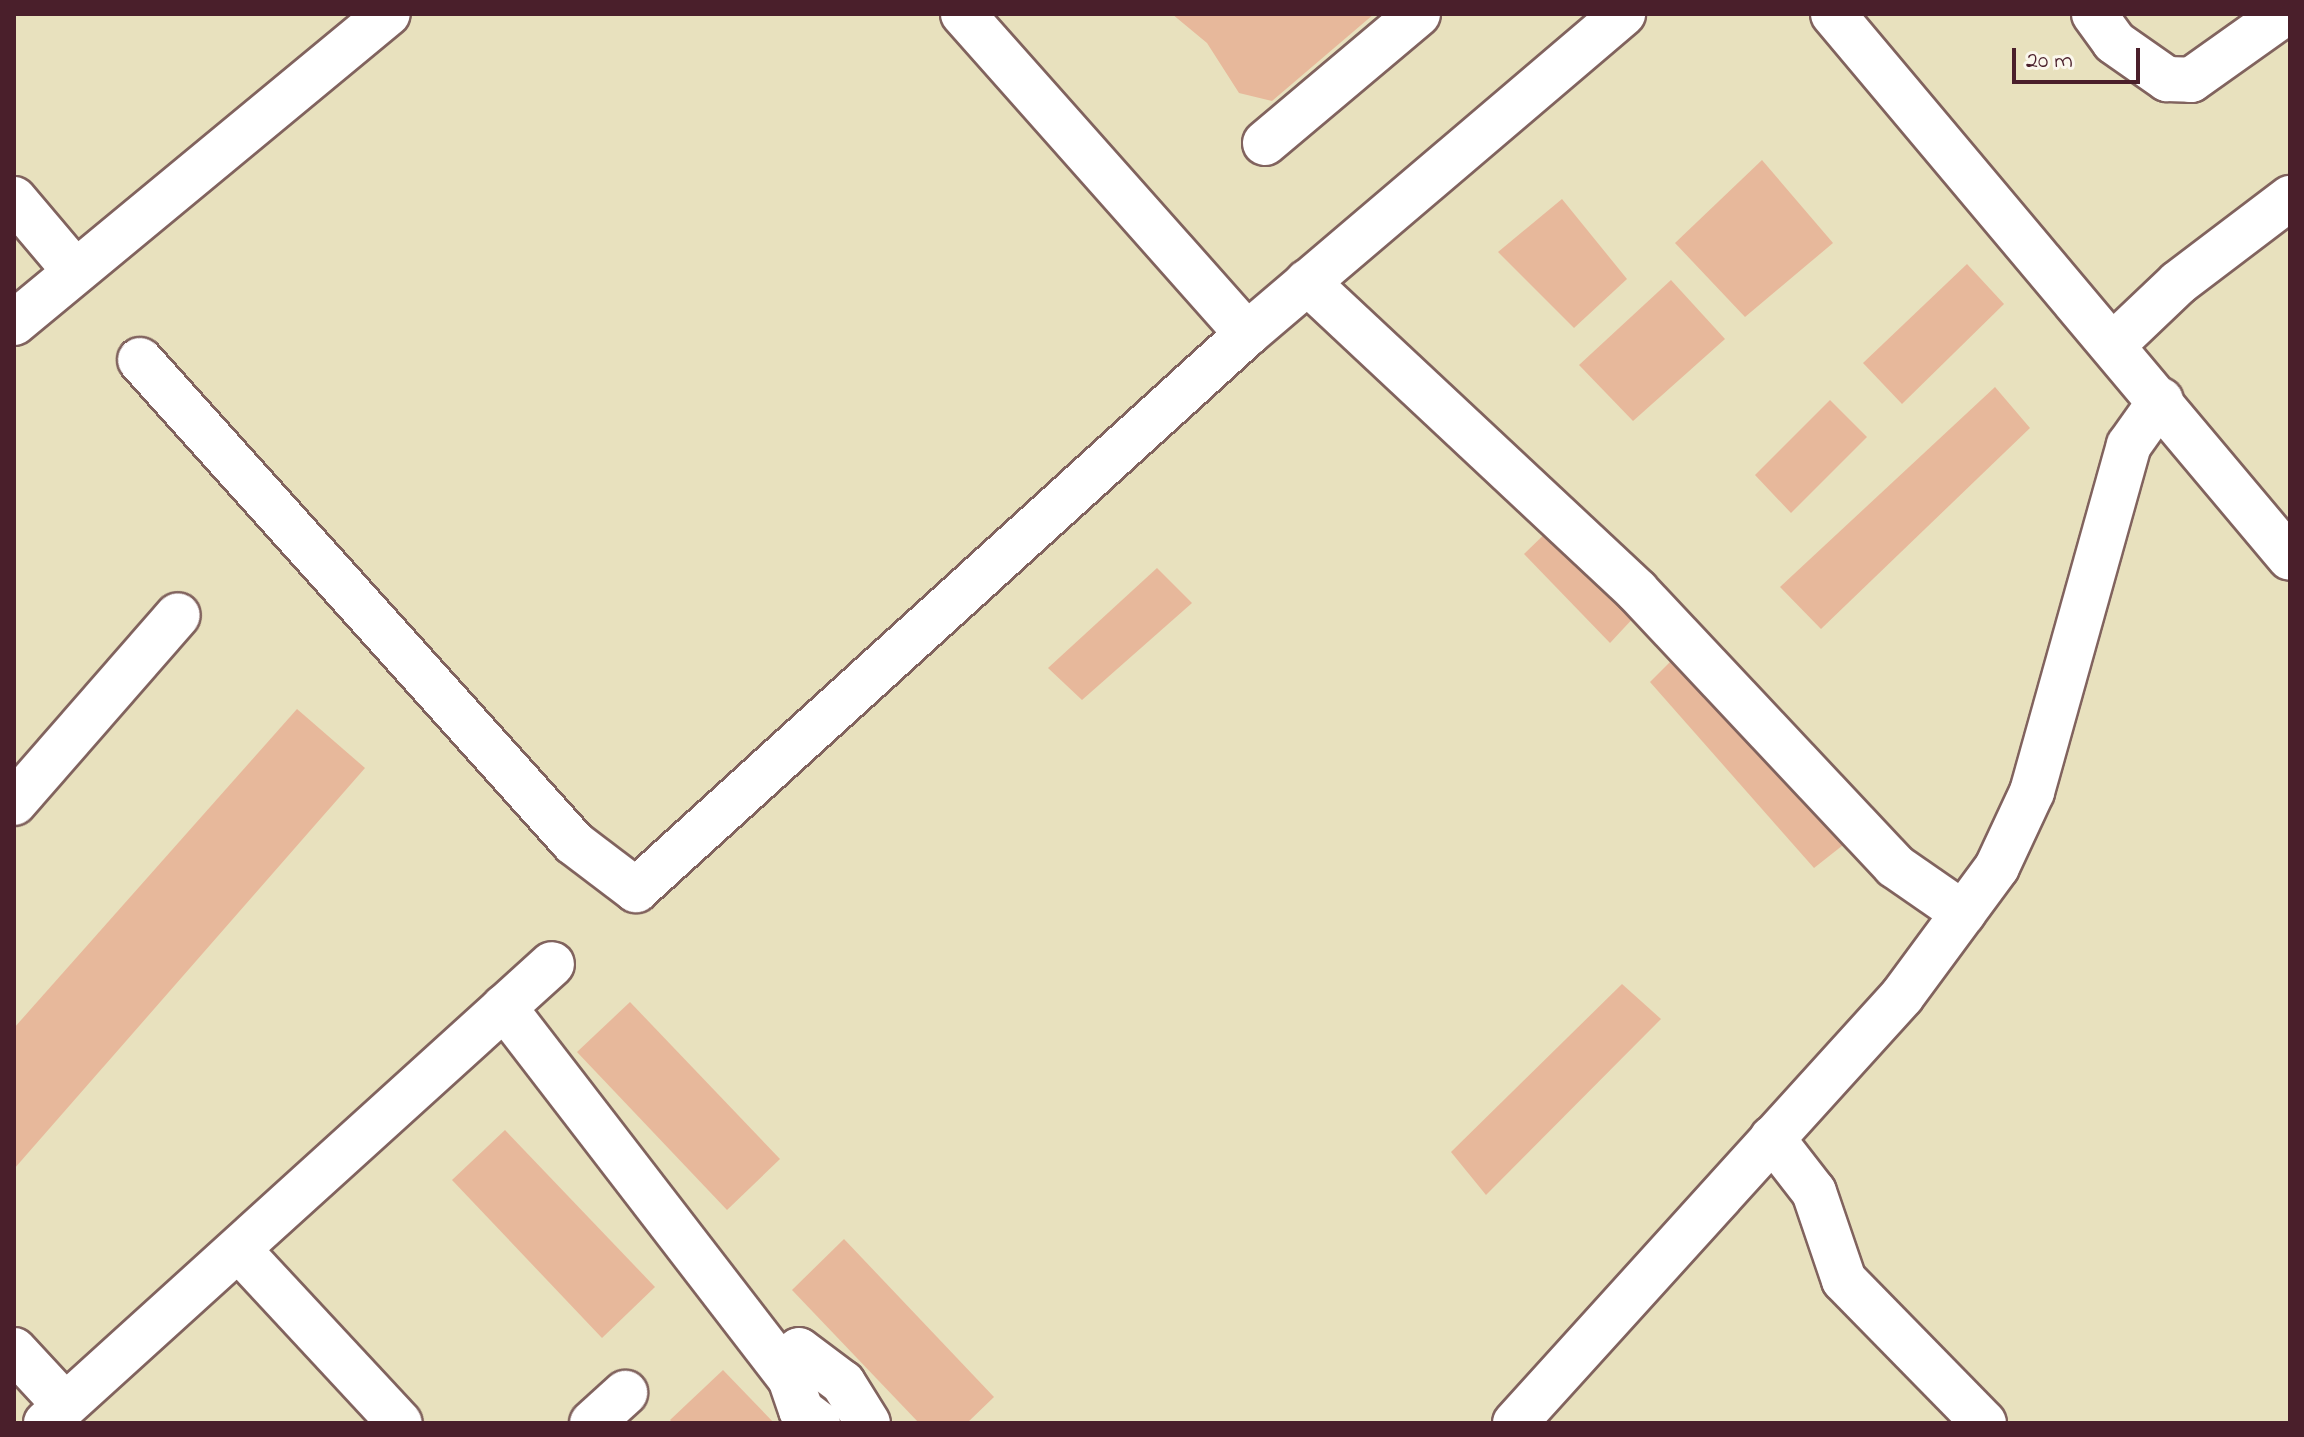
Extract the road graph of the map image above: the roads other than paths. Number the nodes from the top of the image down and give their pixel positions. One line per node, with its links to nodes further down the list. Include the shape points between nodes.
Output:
1 (388, 14): 11 (street)
2 (963, 14): 14 (street)
3 (1418, 14): 8 (street)
4 (1623, 14): 12 (street)
5 (1833, 14): 15 (street)
6 (2094, 14): 7 (street, via 2114,42 2167,79 2191,80)
7 (2284, 14)
8 (1265, 143)
9 (2290, 198): 15 (street, via 2178,283)
10 (14, 199): 11 (street)
11 (74, 270): 13 (street)
12 (1307, 282): 14 (street); 21 (street, via 1637,591 1895,866)
13 (14, 323)
14 (1247, 334): 16 (street, via 636,890 574,843)
15 (2114, 344): 17 (street)
16 (140, 360)
17 (2161, 400): 18 (street); 21 (street, via 2129,445 2032,792 1997,867)
18 (2290, 558)
19 (178, 615): 20 (street)
20 (14, 803)
21 (1963, 913): 24 (street, via 1902,996)
22 (552, 964): 23 (street)
23 (504, 1007): 25 (street); 27 (street)
24 (1772, 1138): 34 (street); 35 (street, via 1814,1192 1844,1280)
25 (239, 1250): 29 (street); 30 (street)
26 (14, 1350): 29 (street)
27 (790, 1378): 32 (street, via 801,1410); 33 (street, via 799,1350 843,1383)
28 (625, 1393): 31 (street)
29 (56, 1414)
30 (400, 1423)
31 (592, 1423)
32 (818, 1423)
33 (868, 1423)
34 (1515, 1423)
35 (1984, 1423)

